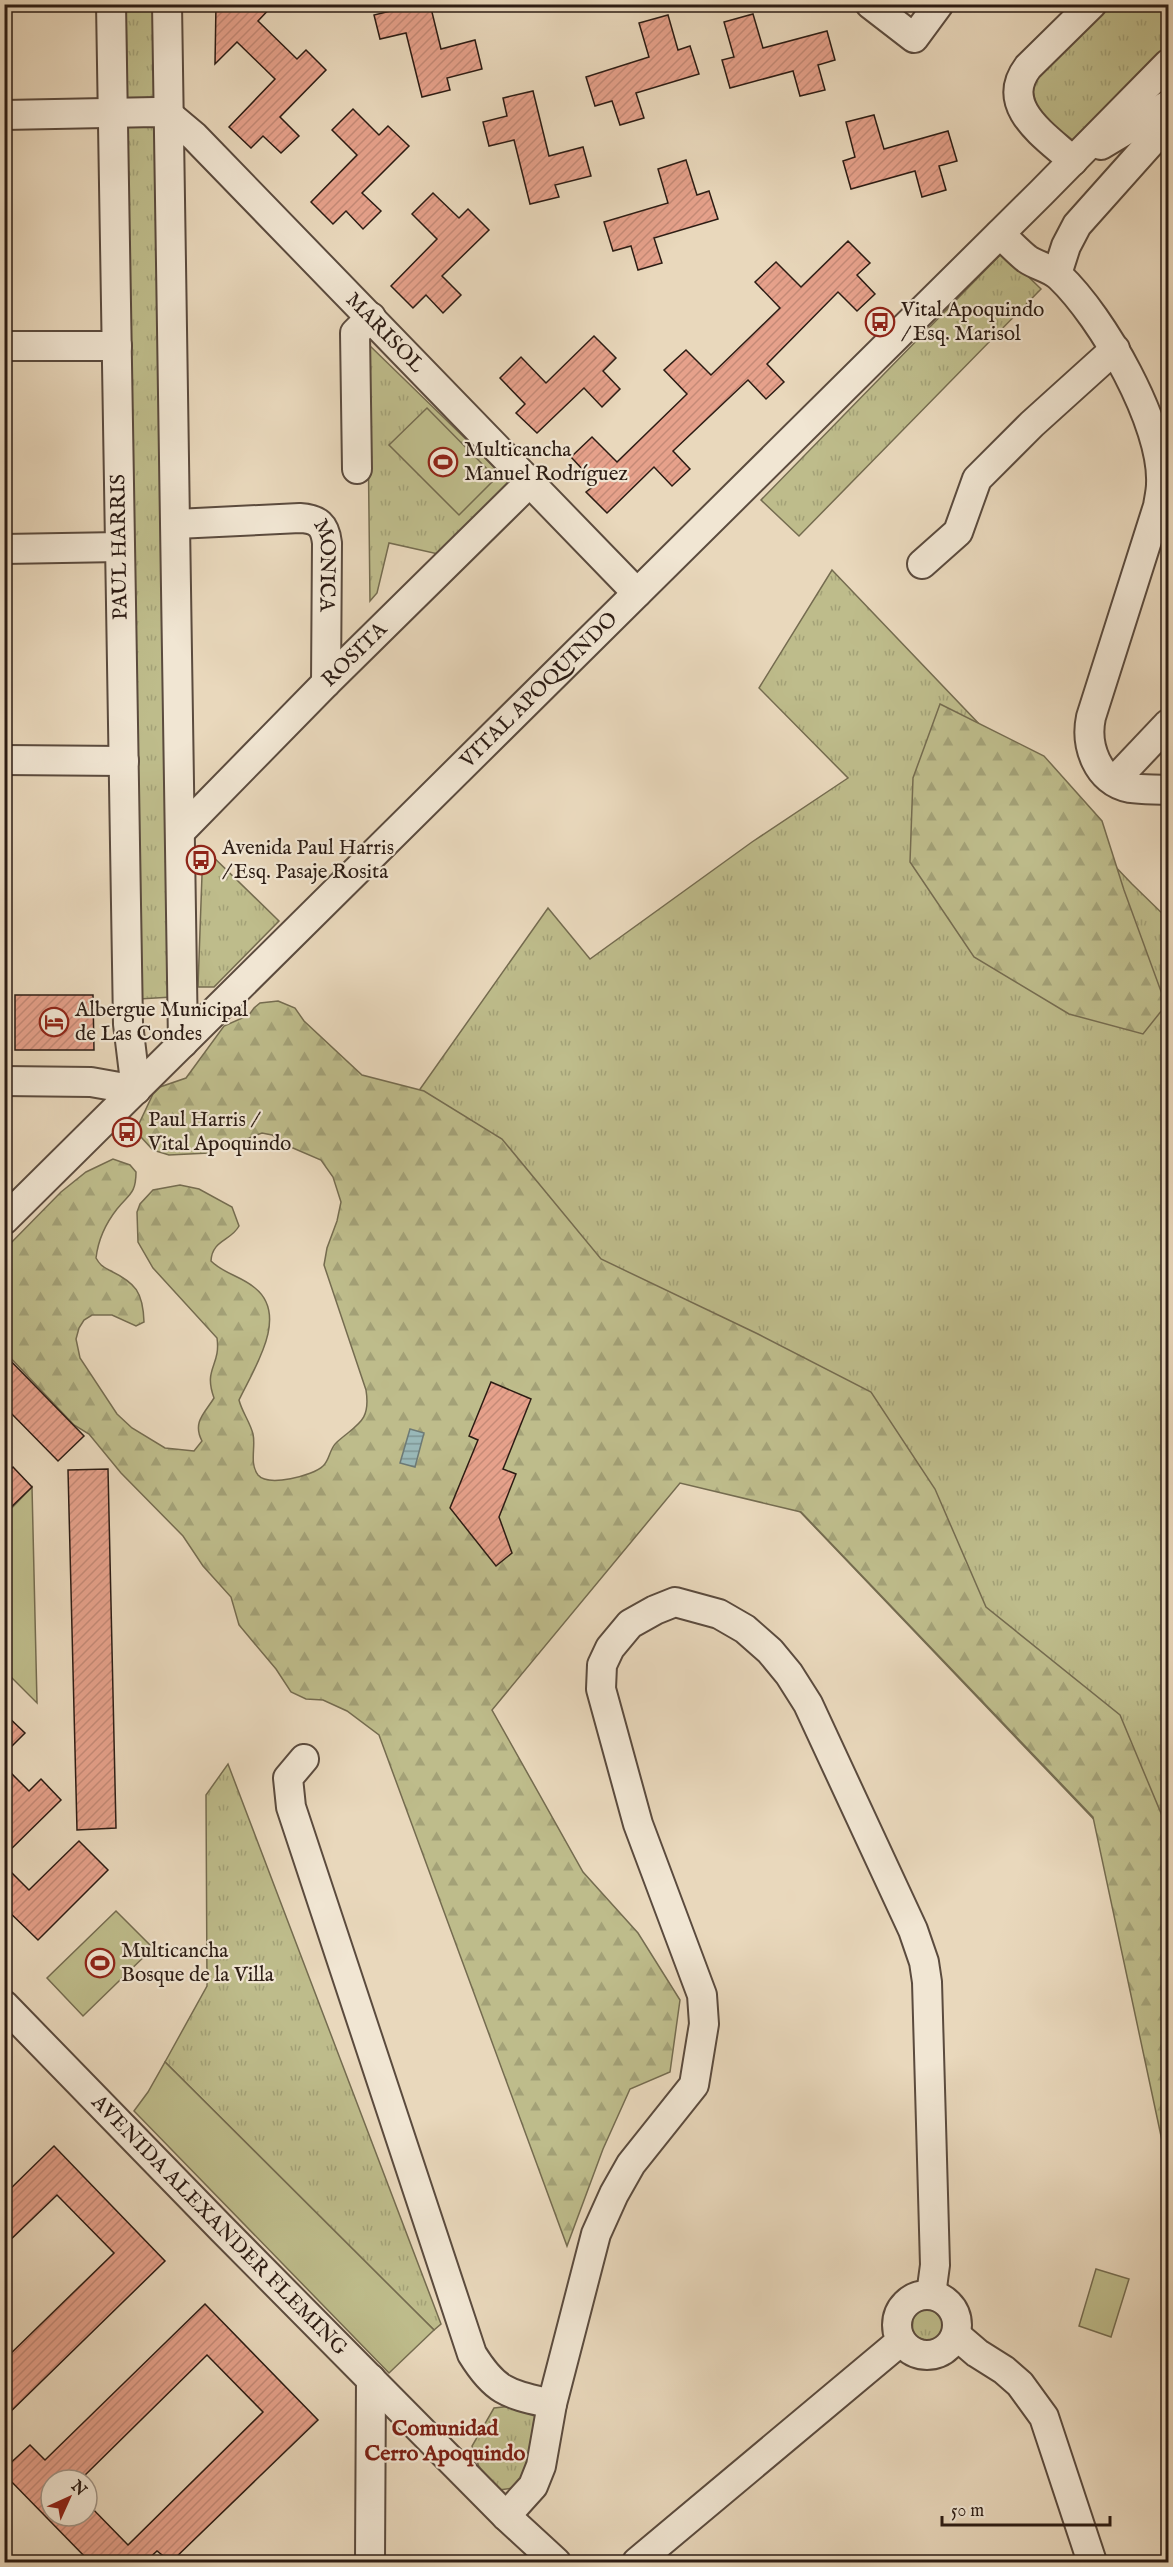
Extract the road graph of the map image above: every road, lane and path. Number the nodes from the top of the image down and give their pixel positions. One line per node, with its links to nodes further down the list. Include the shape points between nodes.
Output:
1 (111, 4): 8 (street, PAUL HARRIS)
2 (167, 4): 9 (street)
3 (870, 4): 4 (street, via 914,38)
4 (939, 4)
5 (1092, 4): 12 (street, via 1029,67 1018,90 1023,113)
6 (1168, 64): 12 (street, VITAL APOQUINDO)
7 (1168, 105): 12 (street, VITAL APOQUINDO)
8 (113, 113): 9 (street); 10 (street); 17 (street, PAUL HARRIS)
9 (169, 114): 15 (street, MARISOL); 21 (street)
10 (4, 115)
11 (1168, 123): 14 (street, via 1077,225)
12 (1073, 161): 13 (street, VITAL APOQUINDO)
13 (1000, 234): 14 (street, via 1028,259); 25 (street, VITAL APOQUINDO)
14 (1057, 274): 18 (street, via 1084,302)
15 (371, 317): 19 (street, via 355,333); 20 (street, MARISOL)
16 (4, 345): 17 (street)
17 (117, 346): 22 (street, PAUL HARRIS)
18 (1115, 349): 24 (street, via 977,479 958,532); 30 (street, via 1149,426 1161,482 1158,506 1089,729 1094,758)
19 (357, 469)
20 (530, 482): 25 (street, MARISOL); 26 (street, ROSITA)
21 (176, 524): 26 (street, MONICA, via 300,518 318,521 325,529 327,543); 32 (street)
22 (120, 548): 23 (street); 29 (street, PAUL HARRIS)
23 (4, 549)
24 (922, 564)
25 (637, 593): 33 (street, VITAL APOQUINDO)
26 (326, 683): 32 (street, ROSITA)
27 (1168, 724): 30 (street)
28 (4, 760): 29 (street)
29 (124, 761): 35 (street, PAUL HARRIS, via 128,1024)
30 (1114, 781): 31 (street, via 1129,788)
31 (1168, 790)
32 (182, 830): 33 (street)
33 (183, 1043): 35 (street, VITAL APOQUINDO)
34 (4, 1081): 35 (street, via 91,1082)
35 (136, 1090): 36 (street, VITAL APOQUINDO)
36 (4, 1220)
37 (304, 1759): 43 (street, via 288,1778 291,1808 472,2354 494,2384 507,2392)
38 (4, 2005): 42 (street, AVENIDA ALEXANDER FLEMING)
39 (932, 2295): 40 (street, via 952,2307 958,2324); 41 (street, via 913,2297 900,2311 896,2321); 43 (street, via 935,2265 927,1982 914,1930 808,1704 789,1674 745,1629 719,1614 675,1602 630,1624 602,1665 601,1689 638,1824 702,1995 704,2024 699,2059 694,2085 631,2164 596,2234)
40 (956, 2335): 41 (street, via 942,2352 932,2355 919,2355); 48 (street, via 1020,2384 1044,2417)
41 (901, 2341): 47 (street)
42 (372, 2379): 44 (street, AVENIDA ALEXANDER FLEMING); 45 (street)
43 (552, 2404): 44 (street, via 541,2466 533,2486)
44 (506, 2516): 46 (street, AVENIDA ALEXANDER FLEMING)
45 (370, 2562)
46 (556, 2562)
47 (637, 2562)
48 (1092, 2562)

